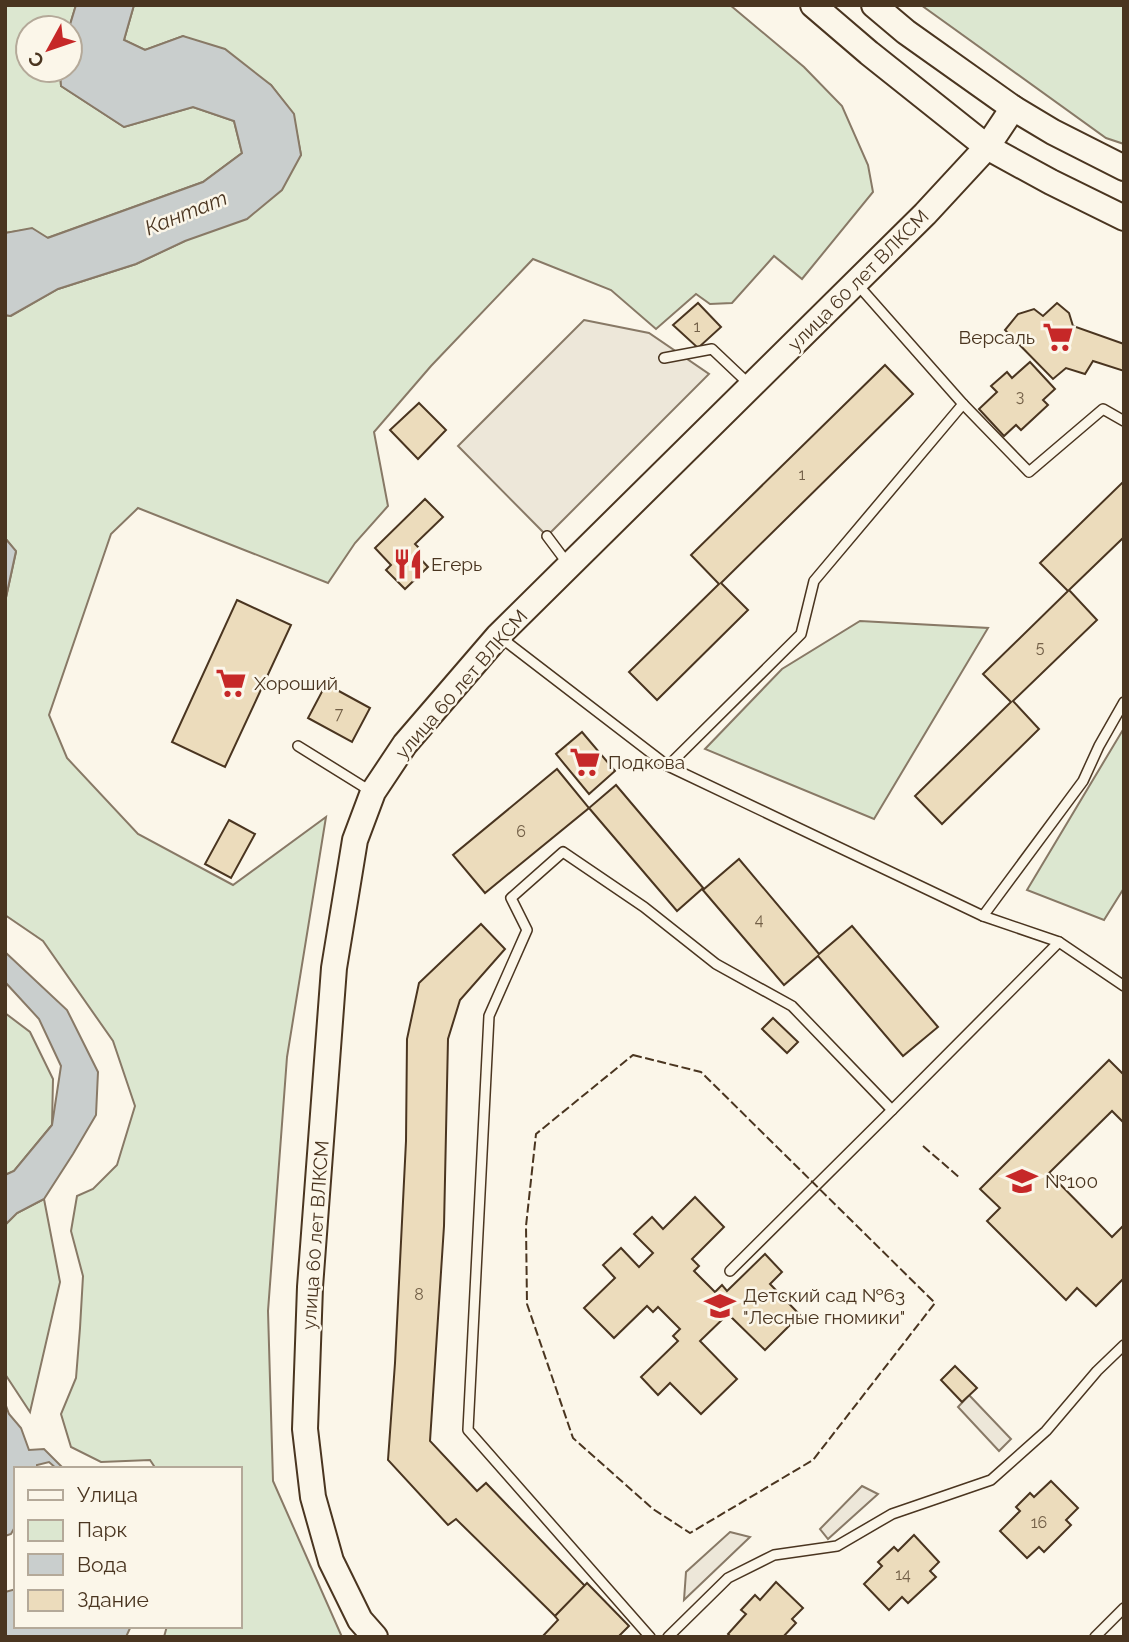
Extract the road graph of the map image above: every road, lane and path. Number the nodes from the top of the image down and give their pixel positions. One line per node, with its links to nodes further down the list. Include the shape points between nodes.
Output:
1 (813, 5): 4 (street)
2 (874, 5): 3 (street)
3 (1013, 108): 4 (street, улица 60 лет ВЛКСМ); 5 (street)
4 (987, 147): 6 (street); 7 (street, улица 60 лет ВЛКСМ)
5 (1124, 168)
6 (1124, 218)
7 (856, 283): 9 (street, улица 60 лет ВЛКСМ); 10 (lane)
8 (664, 359): 9 (lane, via 712,348)
9 (751, 386): 13 (street, улица 60 лет ВЛКСМ)
10 (963, 404): 11 (lane, via 1029,472 1103,408); 17 (lane, via 814,581 801,634)
11 (1124, 421)
12 (547, 536): 13 (lane)
13 (569, 566): 14 (street, улица 60 лет ВЛКСМ)
14 (498, 636): 17 (lane); 18 (street, улица 60 лет ВЛКСМ, via 405,744)
15 (1124, 702): 19 (lane, via 1083,781)
16 (299, 746): 18 (lane)
17 (668, 766): 19 (lane)
18 (373, 792): 26 (street, улица 60 лет ВЛКСМ, via 355,841 334,968 310,1287 305,1429 313,1497 331,1561 359,1620)
19 (982, 916): 20 (lane)
20 (1059, 942): 21 (lane); 22 (lane)
21 (1124, 986)
22 (892, 1110): 23 (lane); 27 (lane, via 792,1006 716,964 563,852 512,898 527,930 489,1016 468,1430)
23 (730, 1271)
24 (1124, 1345): 28 (lane, via 1046,1431 991,1480 892,1514 836,1546 774,1555 728,1578)
25 (1124, 1608): 29 (lane)
26 (375, 1637)
27 (650, 1637)
28 (667, 1637)
29 (1095, 1637)

